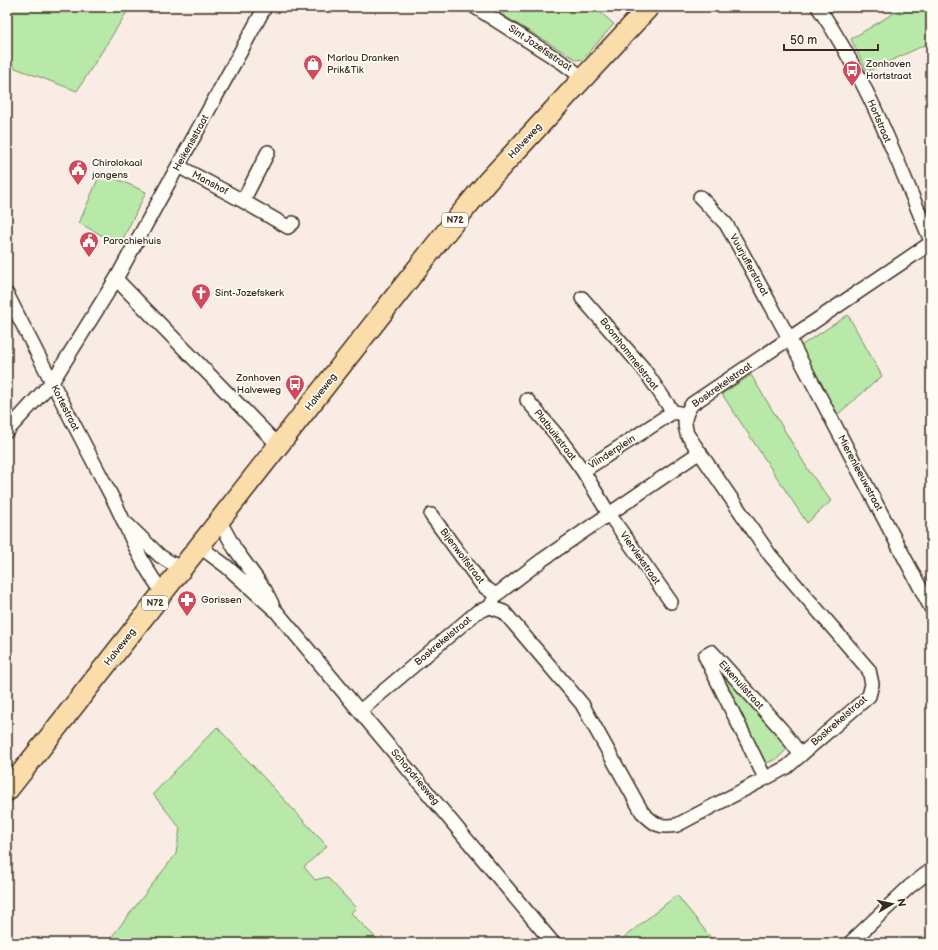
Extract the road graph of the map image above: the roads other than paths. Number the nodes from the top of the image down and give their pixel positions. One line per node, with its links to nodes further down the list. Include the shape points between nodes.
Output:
1 (265, 7): 7 (street, Heikensstraat)
2 (475, 7): 5 (street, Sint Jozefsstraat)
3 (649, 7): 5 (main road, Halveweg / N72)
4 (818, 7): 11 (street, Hortstraat, via 836,33 862,81)
5 (583, 78): 20 (main road, Halveweg / N72, via 487,182)
6 (268, 152): 9 (street)
7 (178, 166): 9 (street, Manshof); 12 (street, Heikensstraat)
8 (700, 197): 15 (street, Vuurjufferstraat, via 726,224)
9 (243, 201): 10 (street, Manshof, via 288,227)
10 (293, 223)
11 (931, 242): 15 (street, Boskrekelstraat)
12 (116, 280): 16 (street, Heikensstraat); 20 (street)
13 (7, 294): 16 (street, Kortestraat)
14 (582, 298): 18 (street, Boomhommelstraat)
15 (789, 338): 18 (street, Boskrekelstraat); 33 (street, Mierenleeuwstraat)
16 (52, 382): 19 (street, Heikensstraat); 26 (street, Kortestraat)
17 (527, 400): 22 (street, Platbuikstraat)
18 (679, 413): 21 (street, Boskrekelstraat, via 687,434); 22 (street, Vlinderplein)
19 (7, 431)
20 (278, 446): 25 (main road, Halveweg / N72)
21 (700, 452): 23 (street); 36 (street, Boskrekelstraat, via 770,556 869,670 872,684 869,696)
22 (583, 471): 23 (street, Vlinderplein)
23 (609, 514): 30 (street); 31 (street, Viervlekstraat)
24 (432, 515): 30 (street, Bijenwolfstraat, via 483,586)
25 (219, 520): 27 (main road, Halveweg / N72); 34 (street, Schopdriesweg)
26 (124, 521): 28 (street, Kortestraat, via 160,556); 29 (street, Kortestraat, via 143,564)
27 (199, 546): 28 (main road, Halveweg / N72); 34 (street, Schopdriesweg)
28 (181, 569): 29 (main road, Halveweg / N72)
29 (163, 592): 38 (main road, Halveweg / N72)
30 (496, 595): 32 (street)
31 (671, 602)
32 (490, 607): 35 (street, Boskrekelstraat, via 477,612); 37 (street, Boskrekelstraat, via 504,612 582,704 642,812 652,823 664,827 677,825)
33 (931, 608)
34 (276, 610): 35 (street, Schopdriesweg)
35 (360, 711): 40 (street, Schopdriesweg)
36 (801, 755): 37 (street, Boskrekelstraat, via 787,767); 37 (street, Eikenuilstraat, via 712,652 705,656)
37 (765, 778)
38 (7, 791)
39 (931, 870): 41 (street, via 909,887)
40 (553, 943)
41 (850, 943)

